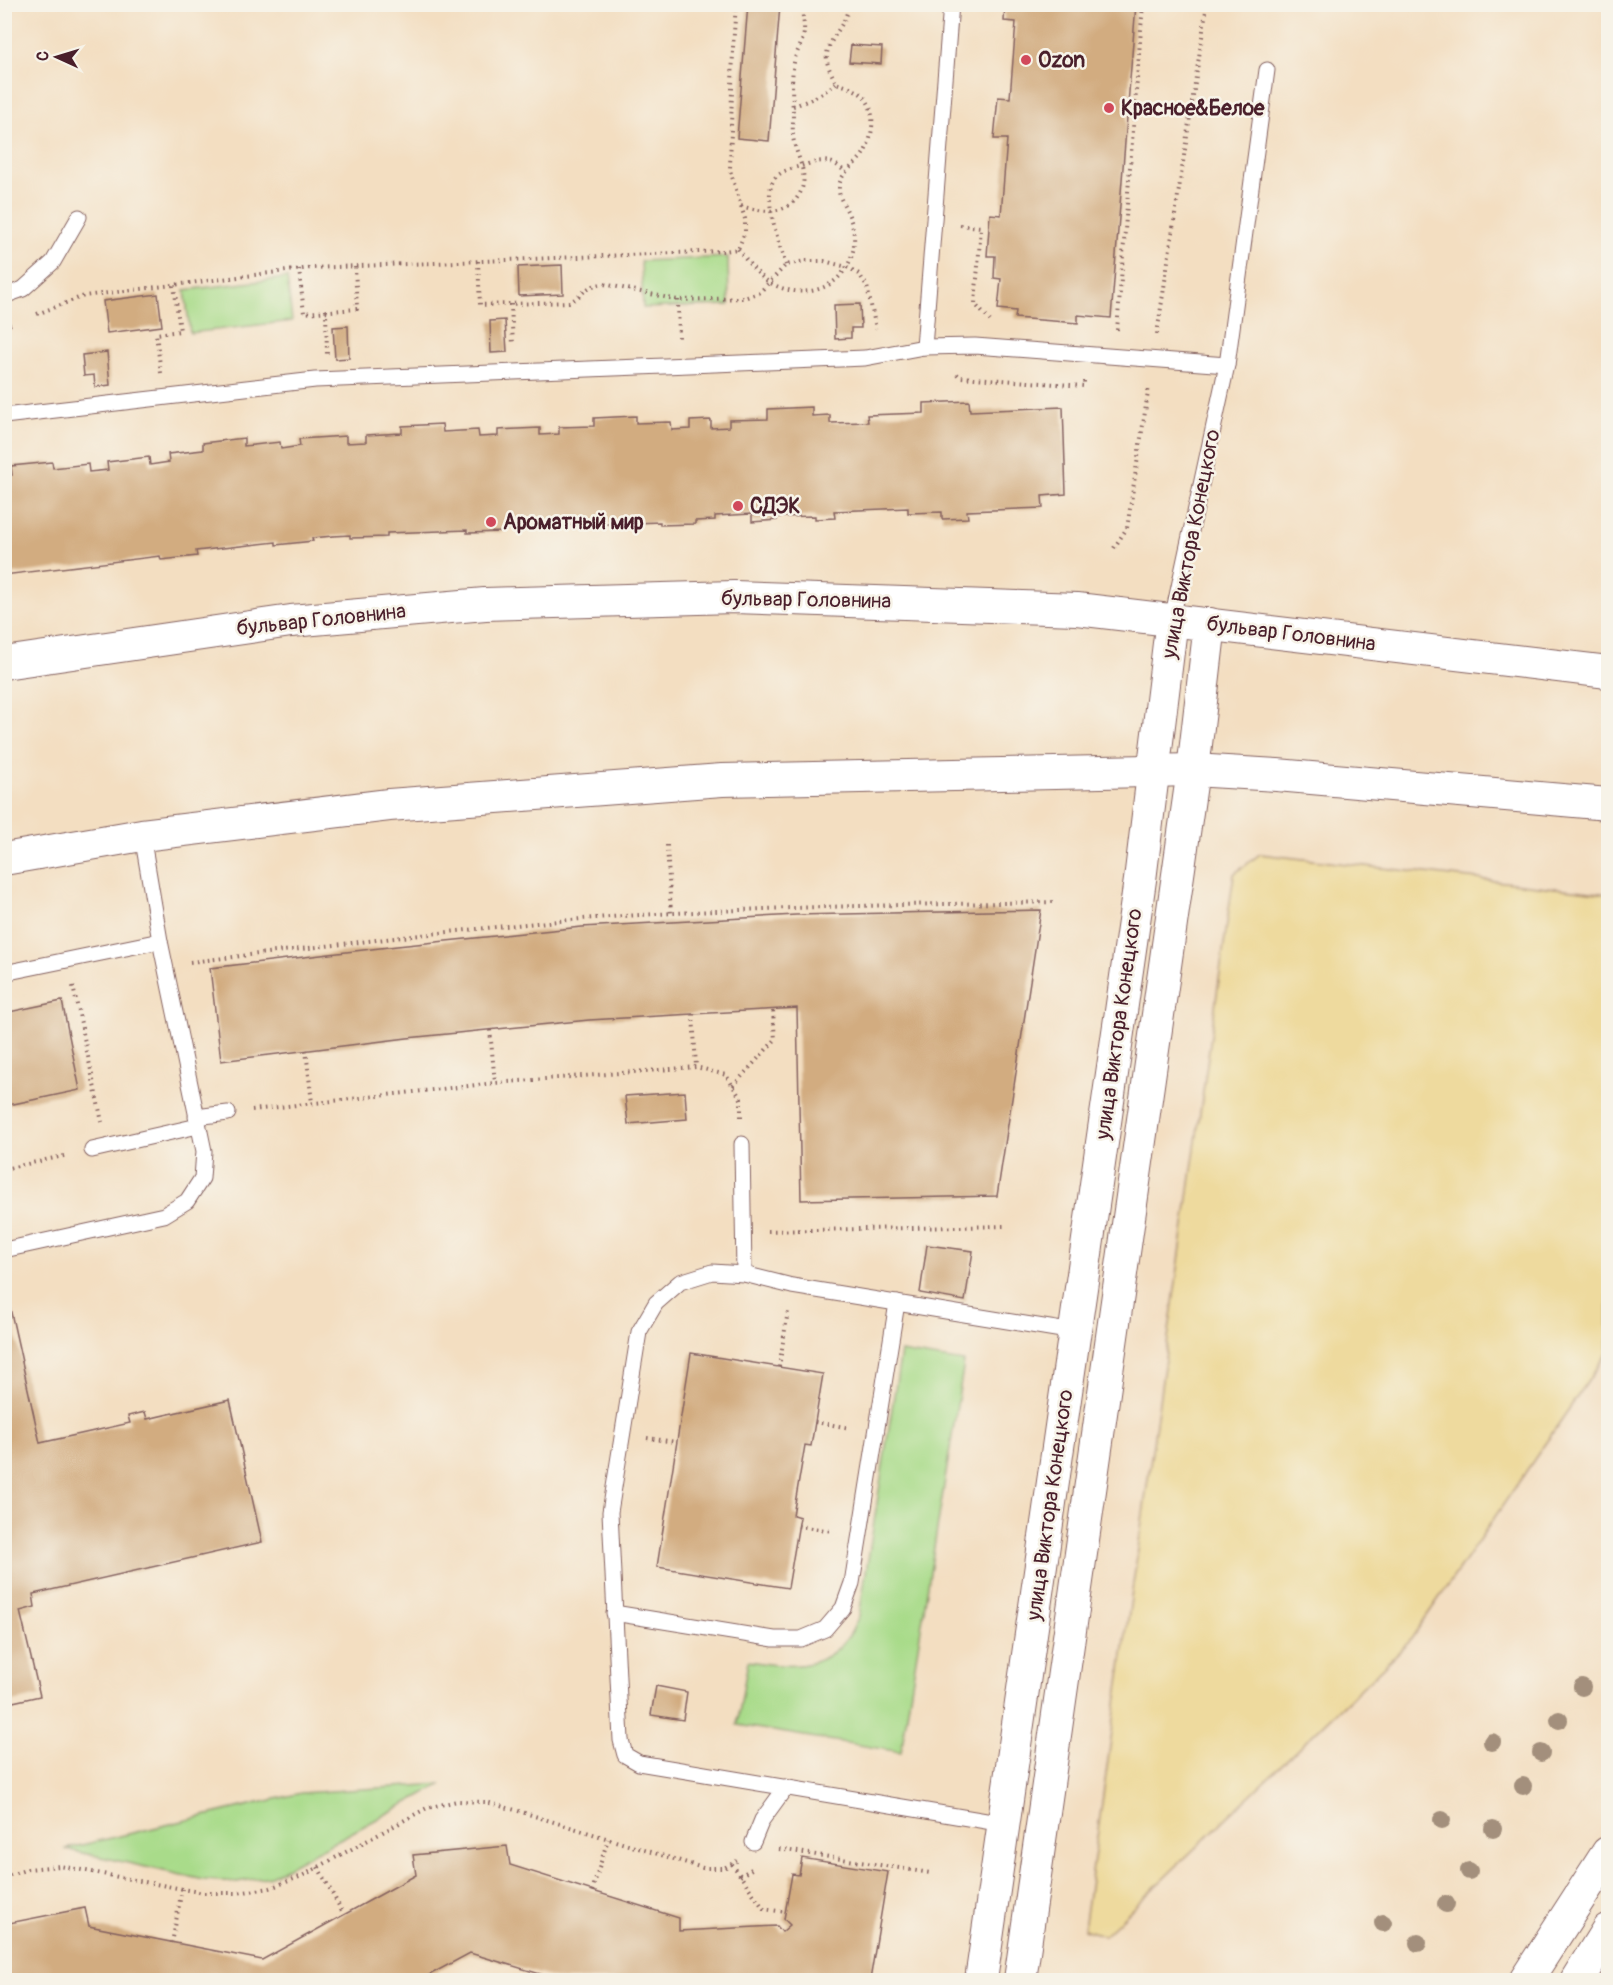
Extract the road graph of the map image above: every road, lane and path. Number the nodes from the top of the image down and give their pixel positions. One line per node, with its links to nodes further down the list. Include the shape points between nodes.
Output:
1 (736, 4): 13 (path, via 730,170)
2 (803, 4): 10 (path, via 804,31 795,58)
3 (857, 4): 7 (path)
4 (951, 4): 34 (lane)
5 (1143, 4): 33 (path)
6 (1207, 4): 36 (path)
7 (849, 6): 9 (path, via 827,55)
8 (1267, 70): 38 (lane, улица Виктора Конецкого)
9 (836, 83): 10 (path); 12 (path, via 865,97 872,113 872,135 863,154)
10 (793, 106): 11 (path, via 793,141)
11 (803, 166): 12 (path, via 829,161); 14 (path, via 800,194 781,210); 14 (path, via 778,175 771,184)
12 (845, 172): 21 (path, via 839,190 854,230)
13 (741, 206): 14 (path); 17 (path, via 745,232)
14 (772, 211): 19 (path)
15 (79, 217): 25 (lane, via 53,262 23,289)
16 (973, 226): 31 (path, via 981,227 975,304)
17 (738, 249): 18 (path); 23 (path)
18 (478, 261): 20 (path); 27 (path, via 480,305)
19 (786, 265): 21 (path, via 824,261); 23 (path)
20 (355, 266): 22 (path); 28 (path, via 357,309)
21 (848, 267): 23 (path, via 837,280 804,292 785,290); 35 (path, via 867,286)
22 (299, 269): 24 (path); 28 (path, via 304,313)
23 (768, 281): 26 (path, via 759,293 744,298)
24 (174, 285): 29 (path, via 84,296); 43 (path, via 180,331 156,334)
25 (4, 296)
26 (678, 300): 27 (path, via 594,284 569,302); 37 (path)
27 (511, 304): 39 (path)
28 (326, 310): 41 (path)
29 (34, 315)
30 (14, 323): 32 (path)
31 (992, 324)
32 (4, 327)
33 (1117, 333)
34 (924, 347): 35 (lane); 36 (lane, via 975,346)
35 (880, 355): 37 (lane)
36 (1153, 358): 38 (lane); 45 (path, via 1127,528)
37 (680, 365): 39 (lane)
38 (1227, 365): 46 (lane, улица Виктора Конецкого)
39 (514, 372): 41 (lane)
40 (972, 378): 42 (path)
41 (328, 379): 43 (lane)
42 (1059, 384)
43 (164, 397): 44 (lane)
44 (4, 416)
45 (1114, 548)
46 (1172, 619): 47 (street, бульвар Головнина); 48 (street, бульвар Головнина, via 1077,609 734,597 485,604 291,621); 50 (street, улица Виктора Конецкого)
47 (1210, 624): 49 (street, бульвар Головнина); 51 (street, улица Виктора Конецкого)
48 (4, 663)
49 (1608, 672)
50 (1155, 770): 51 (street); 53 (street, via 722,780 389,805); 87 (street, улица Виктора Конецкого)
51 (1193, 770): 52 (street); 110 (street, улица Виктора Конецкого)
52 (1608, 804)
53 (142, 835): 55 (street); 62 (lane)
54 (668, 845): 58 (path)
55 (4, 859)
56 (1056, 902): 57 (path)
57 (687, 913): 58 (path); 59 (path)
58 (671, 914): 60 (path)
59 (688, 921)
60 (481, 929): 61 (path); 63 (path)
61 (481, 938)
62 (160, 941): 65 (lane); 66 (lane)
63 (294, 950): 64 (path); 66 (path)
64 (294, 958)
65 (68, 960): 67 (lane); 79 (path)
66 (166, 965): 77 (lane)
67 (4, 973)
68 (773, 1010): 74 (path, via 775,1040)
69 (693, 1014): 72 (path)
70 (490, 1030): 73 (path)
71 (306, 1050): 75 (path)
72 (696, 1067): 73 (path); 74 (path, via 726,1074)
73 (495, 1083): 75 (path)
74 (733, 1086): 78 (path, via 741,1099)
75 (312, 1103): 76 (path)
76 (228, 1113): 77 (lane)
77 (197, 1122): 79 (lane); 83 (lane, via 204,1150 202,1178 187,1201 164,1215)
78 (742, 1144): 82 (lane)
79 (99, 1148): 80 (path)
80 (4, 1169)
81 (1006, 1227): 82 (path)
82 (744, 1232): 84 (lane)
83 (4, 1250)
84 (744, 1274): 85 (lane); 93 (lane, via 712,1272 680,1282 656,1303 639,1332 610,1512)
85 (792, 1286): 86 (lane); 88 (path)
86 (897, 1303): 87 (lane); 90 (lane)
87 (1074, 1332): 95 (street, улица Виктора Конецкого)
88 (779, 1367)
89 (816, 1422): 90 (path)
90 (876, 1432): 92 (lane)
91 (798, 1526): 92 (path)
92 (860, 1536): 93 (lane, via 852,1583 843,1608 825,1629 801,1639 774,1639)
93 (614, 1613): 94 (lane, via 625,1755 639,1762)
94 (786, 1787): 95 (lane); 97 (lane, via 762,1820)
95 (1004, 1824): 109 (street, улица Виктора Конецкого)
96 (608, 1839): 99 (path, via 703,1868); 100 (path, via 486,1802 457,1801 427,1808); 104 (path)
97 (753, 1841): 99 (path); 101 (path)
98 (1608, 1853): 111 (main road)
99 (732, 1864): 105 (path, via 764,1909)
100 (318, 1867): 103 (path, via 270,1888 237,1893); 106 (path)
101 (930, 1873)
102 (4, 1877): 103 (path, via 28,1869 60,1866)
103 (182, 1889): 108 (path)
104 (592, 1891)
105 (786, 1912)
106 (344, 1915)
107 (1608, 1930): 112 (main road)
108 (172, 1942)
109 (981, 1980)
110 (1020, 1980)
111 (1526, 1980)
112 (1577, 1980)

